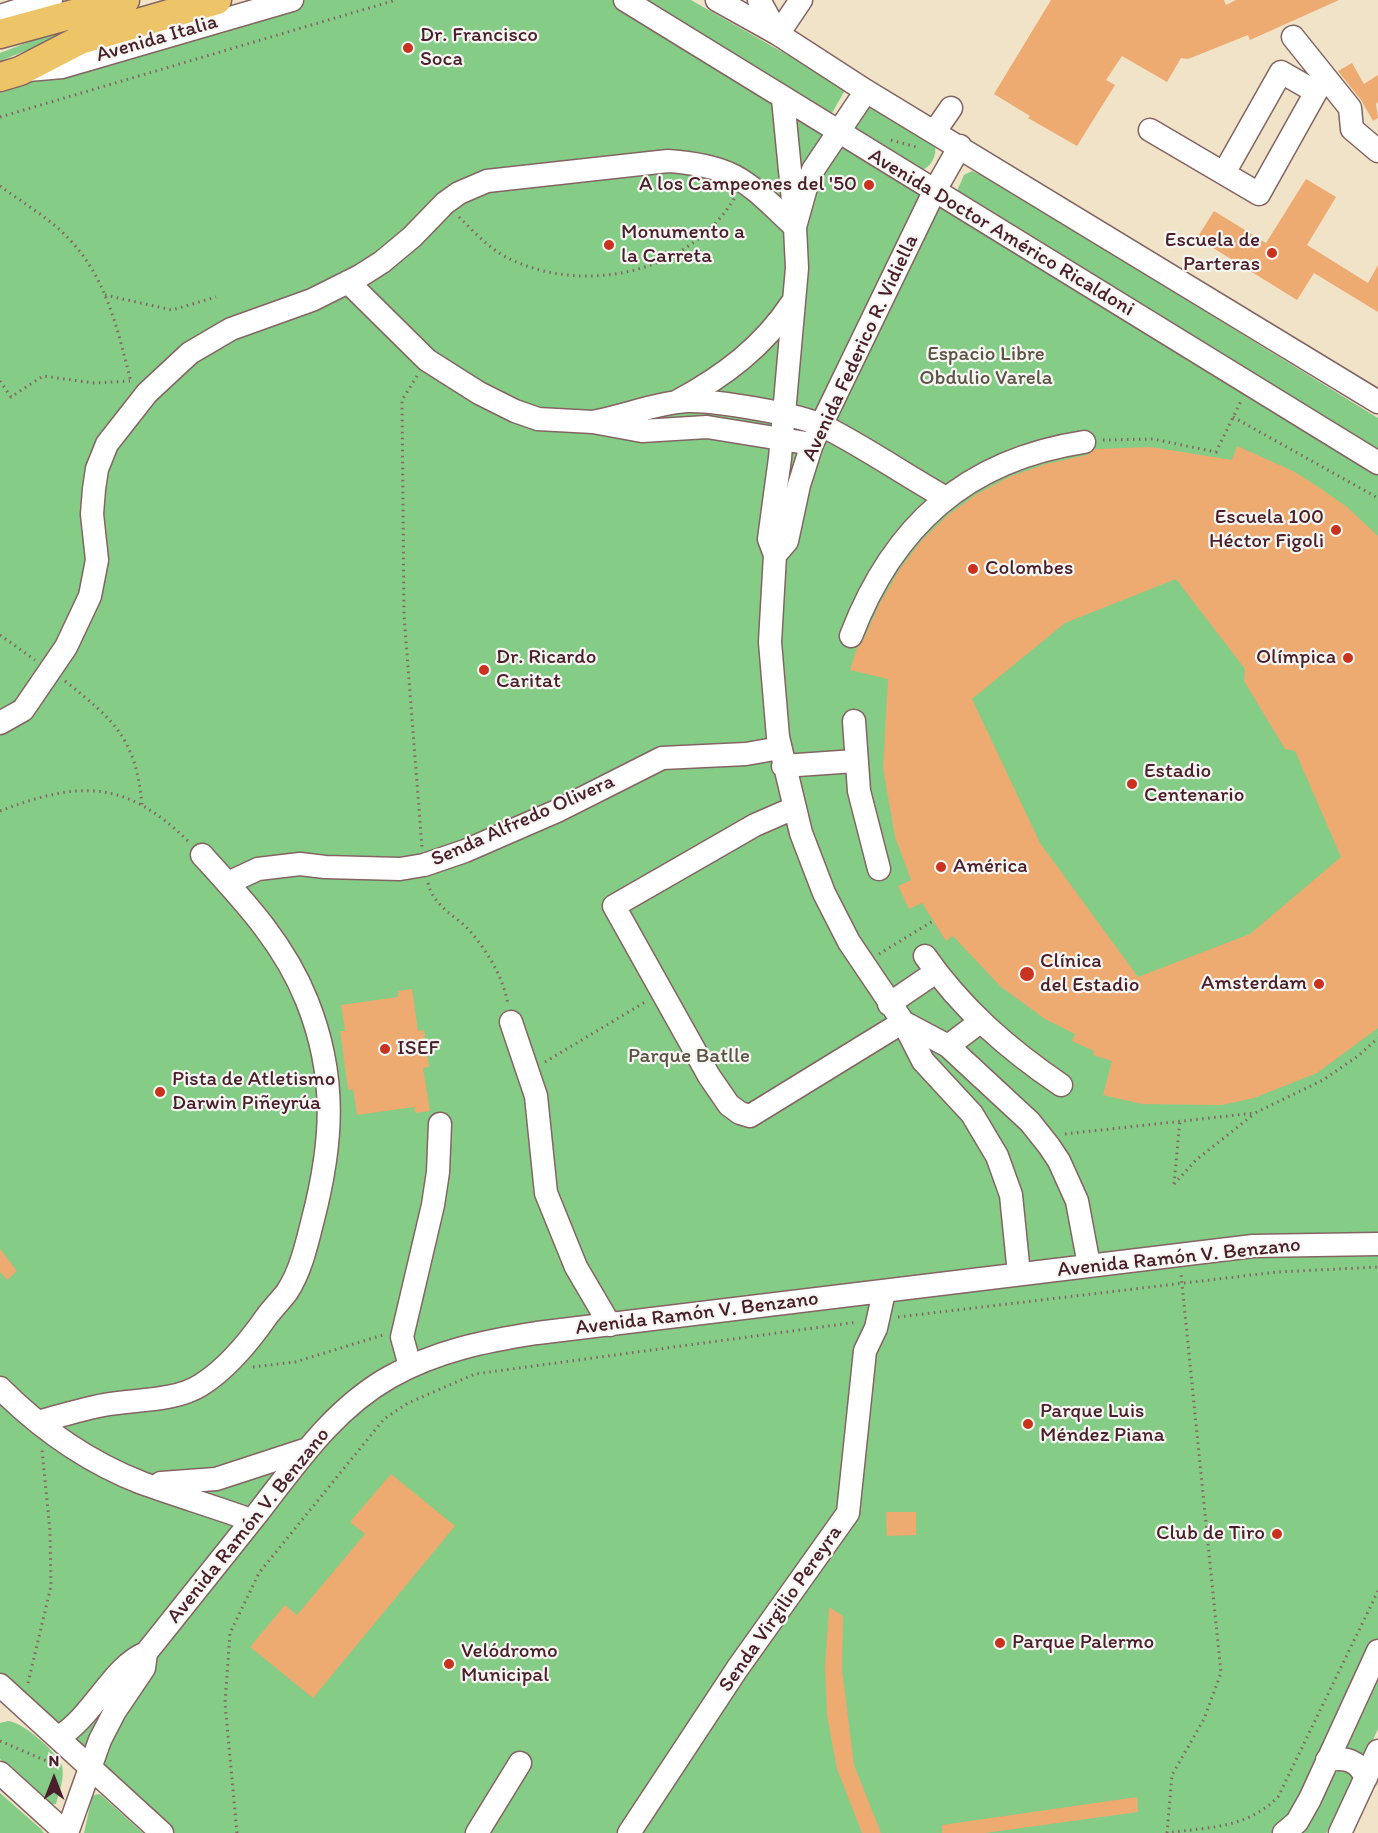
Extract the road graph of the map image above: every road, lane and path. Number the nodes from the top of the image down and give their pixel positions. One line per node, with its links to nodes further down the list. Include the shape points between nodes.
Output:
1 (51, 0): 10 (street)
2 (125, 0): 10 (main road)
3 (218, 0): 13 (main road, Avenida Italia, via 80,40)
4 (292, 0): 13 (street, Avenida Italia, via 62,67)
5 (396, 0): 17 (path)
6 (625, 0): 15 (street, Avenida Doctor Américo Ricaldoni)
7 (717, 0): 11 (street)
8 (759, 0): 11 (street)
9 (801, 0): 11 (street)
10 (3, 31)
11 (778, 34): 14 (street)
12 (1293, 37): 22 (street, via 1350,108 1352,129)
13 (10, 74)
14 (866, 91): 19 (street); 20 (street, Avenida Federico R. Vidiella)
15 (783, 99): 20 (street, Avenida Doctor Américo Ricaldoni); 28 (street, Avenida Federico R. Vidiella)
16 (951, 108): 19 (street)
17 (0, 117)
18 (1150, 130): 23 (street)
19 (934, 131): 21 (street)
20 (838, 133): 26 (street, Avenida Doctor Américo Ricaldoni); 28 (street, Avenida Federico R. Vidiella, via 807,184)
21 (960, 146): 26 (street, Avenida Federico R. Vidiella); 37 (street)
22 (1378, 151)
23 (1224, 173): 23 (street, via 1259,194 1316,92 1281,72)
24 (744, 181): 27 (street, via 722,169 668,160 487,181); 27 (path, via 714,223 687,246 652,265 594,276 546,271 503,255); 28 (street)
25 (0, 186): 30 (path, via 70,240)
26 (934, 192): 36 (street, Avenida Doctor Américo Ricaldoni); 43 (street, Avenida Federico R. Vidiella)
27 (445, 203): 29 (street, via 382,262)
28 (795, 227): 32 (street, Avenida Federico R. Vidiella, via 797,268)
29 (348, 282): 33 (street); 39 (street, via 312,300 231,329 190,353)
30 (105, 295): 31 (path, via 172,310); 35 (path, via 114,312)
31 (216, 297)
32 (793, 302): 38 (street, via 771,331 738,363); 40 (street, Avenida Federico R. Vidiella)
33 (427, 360): 42 (street, via 515,411 538,418); 61 (path, via 402,400 404,615)
34 (0, 381): 35 (path, via 11,397 43,376 94,383)
35 (130, 381): 39 (path)
36 (1249, 384): 41 (path); 46 (street, Avenida Doctor Américo Ricaldoni)
37 (1378, 402)
38 (675, 403): 40 (street, via 712,402); 42 (street)
39 (137, 407): 52 (street, via 114,432 98,470 92,514 97,560 90,596 66,647)
40 (783, 415): 43 (street); 44 (street, Avenida Federico R. Vidiella)
41 (1233, 417): 45 (path, via 1216,452 1153,439); 48 (path)
42 (593, 422): 44 (street, via 642,431 707,427)
43 (817, 434): 44 (street); 47 (street); 49 (street, Avenida Federico R. Vidiella, via 799,485 787,540)
44 (781, 439): 49 (street, Avenida Federico R. Vidiella, via 769,539)
45 (1084, 442): 47 (street, via 1016,458)
46 (1378, 463)
47 (946, 498): 51 (street, via 920,521 891,556 863,604)
48 (1378, 498)
49 (775, 555): 55 (street, Avenida Federico R. Vidiella, via 770,642 772,693)
50 (0, 635): 52 (path)
51 (851, 636)
52 (50, 669): 54 (street, via 23,710); 57 (path, via 94,704 121,732 140,778)
53 (854, 721): 56 (street)
54 (0, 723)
55 (782, 757): 56 (street, Senda Alfredo Olivera); 58 (street, Avenida Federico R. Vidiella); 61 (street, Senda Alfredo Olivera, via 735,754 662,758 557,811)
56 (855, 761): 62 (street, via 866,825)
57 (142, 805): 59 (path, via 121,794 79,791 37,799); 60 (path, via 168,821)
58 (794, 808): 65 (street, Avenida Federico R. Vidiella, via 824,893); 66 (street, via 755,825 614,906)
59 (0, 812)
60 (202, 855): 63 (street)
61 (424, 865): 63 (street, Senda Alfredo Olivera, via 400,869 300,864 258,869); 68 (path, via 430,894 470,932 495,967 506,992)
62 (879, 869)
63 (228, 883): 92 (street, via 285,953 307,1000 324,1053 330,1128 308,1242 287,1291 243,1348 200,1386 181,1394 103,1405)
64 (933, 921): 65 (path)
65 (863, 965): 67 (street, Avenida Federico R. Vidiella)
66 (663, 993): 69 (street, via 729,1106 750,1116); 73 (path)
67 (889, 1004): 69 (street, Avenida Federico R. Vidiella); 70 (street, via 931,964)
68 (511, 1022): 73 (street)
69 (903, 1022): 72 (street, Avenida Federico R. Vidiella); 83 (street, Avenida Federico R. Vidiella, via 922,1061 972,1114 997,1156 1011,1195)
70 (980, 1022): 72 (street); 74 (street)
71 (1378, 1038): 75 (path, via 1323,1080)
72 (948, 1046): 78 (street, Avenida Federico R. Vidiella, via 1030,1122)
73 (528, 1072): 87 (street, via 536,1096 546,1193 576,1267)
74 (1061, 1085)
75 (1255, 1113): 76 (path); 76 (path, via 1196,1160 1174,1184)
76 (1180, 1120): 78 (path, via 1068,1132)
77 (440, 1125): 88 (street, via 433,1205)
78 (1049, 1146): 81 (street, Avenida Federico R. Vidiella, via 1077,1201)
79 (1378, 1244): 80 (street, Avenida Ramón V. Benzano, via 1254,1246)
80 (1179, 1254): 81 (street, Avenida Ramón V. Benzano); 84 (path)
81 (1089, 1265): 83 (street, Avenida Ramón V. Benzano)
82 (1378, 1267): 84 (path, via 1277,1272)
83 (1019, 1274): 85 (street, Avenida Ramón V. Benzano)
84 (1182, 1284): 86 (path); 114 (path, via 1221,1673 1204,1719 1172,1774)
85 (884, 1292): 86 (street, Senda Virgilio Pereyra); 87 (street, Avenida Ramón V. Benzano)
86 (878, 1319): 111 (path, via 475,1374 408,1402 384,1419 259,1573 230,1633 225,1703); 113 (street, Senda Virgilio Pereyra, via 864,1359 848,1513 737,1669)
87 (610, 1325): 89 (street, Avenida Ramón V. Benzano, via 500,1339)
88 (404, 1328): 89 (street, via 402,1337); 90 (path, via 295,1362)
89 (410, 1366): 93 (street, Avenida Ramón V. Benzano, via 367,1392)
90 (252, 1367)
91 (0, 1388): 92 (street)
92 (38, 1422): 94 (street, via 70,1447); 101 (path, via 52,1561 48,1609)
93 (308, 1449): 94 (street, via 216,1479 178,1484); 95 (street, Avenida Ramón V. Benzano)
94 (141, 1482): 95 (street)
95 (252, 1520): 98 (street, Avenida Ramón V. Benzano)
96 (1378, 1592): 114 (path, via 1278,1797 1264,1811 1240,1823)
97 (1378, 1651): 104 (street)
98 (146, 1653): 102 (street, Avenida Ramón V. Benzano, via 131,1659 83,1719); 106 (street, Avenida Ramón V. Benzano, via 144,1668 115,1711)
99 (0, 1685): 101 (street)
100 (0, 1703): 101 (street)
101 (23, 1705): 102 (street)
102 (59, 1737): 106 (street)
103 (1378, 1751): 108 (street)
104 (1327, 1760): 108 (street, via 1351,1761); 115 (street, via 1301,1814)
105 (520, 1763): 112 (street)
106 (90, 1765): 109 (street, Avenida Ramón V. Benzano); 110 (street)
107 (0, 1773): 109 (street)
108 (1366, 1778): 116 (street)
109 (67, 1833)
110 (162, 1833)
111 (237, 1833)
112 (477, 1833)
113 (629, 1833)
114 (1167, 1833)
115 (1284, 1833)
116 (1340, 1833)

